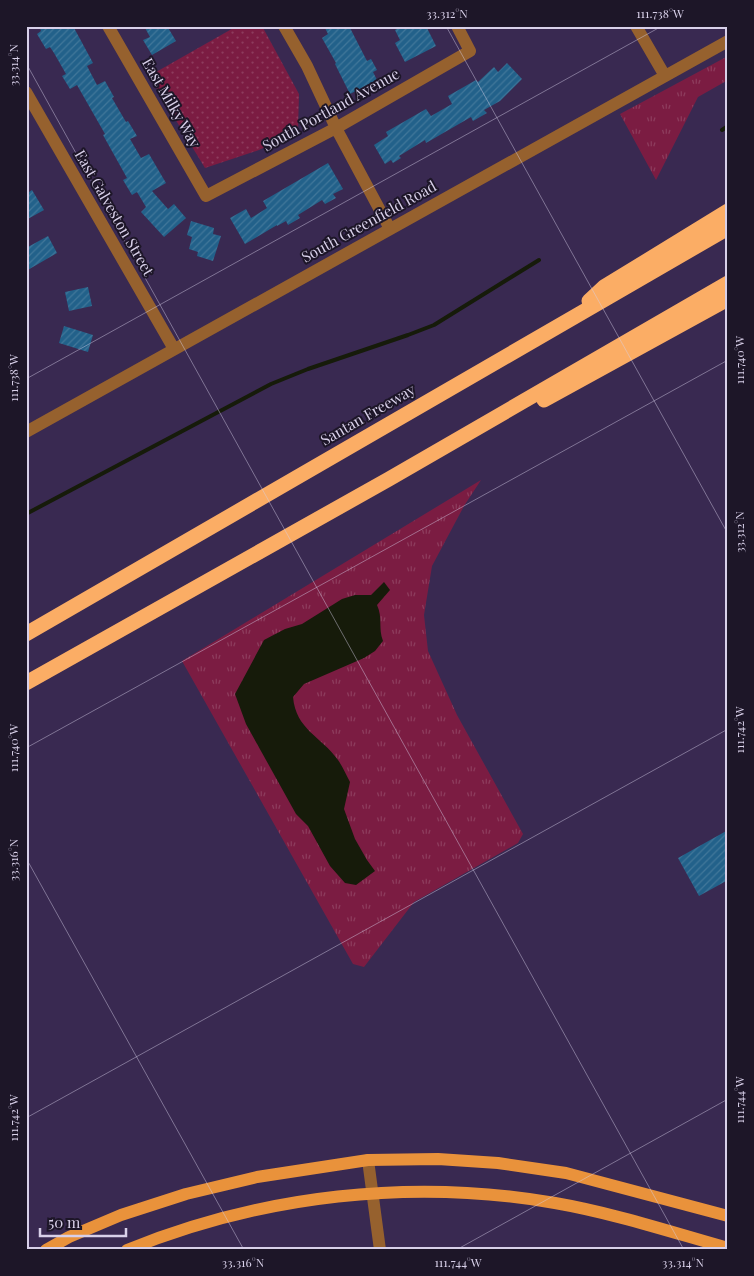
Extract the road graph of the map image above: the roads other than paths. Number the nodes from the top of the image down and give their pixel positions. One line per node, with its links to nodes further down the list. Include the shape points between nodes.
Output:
1 (108, 26): 9 (street, East Milky Way)
2 (284, 26): 8 (street)
3 (457, 26): 8 (street, South Portland Avenue, via 470,51)
4 (636, 26): 6 (street)
5 (728, 41): 6 (street, South Greenfield Road)
6 (665, 76): 12 (street, South Greenfield Road)
7 (26, 92): 16 (street, East Galveston Street)
8 (336, 128): 9 (street, South Portland Avenue); 12 (street)
9 (206, 196)
10 (728, 211): 15 (highway, via 604,287)
11 (728, 228): 15 (highway, Santan Freeway)
12 (390, 229): 16 (street, South Greenfield Road)
13 (728, 282): 18 (highway)
14 (728, 299): 18 (highway, via 572,385)
15 (567, 321): 19 (highway, Santan Freeway)
16 (174, 349): 17 (street, South Greenfield Road)
17 (26, 432)
18 (389, 479): 20 (highway)
19 (26, 634)
20 (26, 683)
21 (368, 1160): 22 (street); 23 (main road, via 438,1159 498,1163 566,1173); 25 (main road, via 257,1177 186,1194 121,1215)
22 (373, 1193): 24 (main road, via 473,1193 556,1203); 26 (main road, via 258,1208 204,1222); 27 (street)
23 (728, 1216)
24 (728, 1248)
25 (46, 1250)
26 (127, 1250)
27 (380, 1250)

